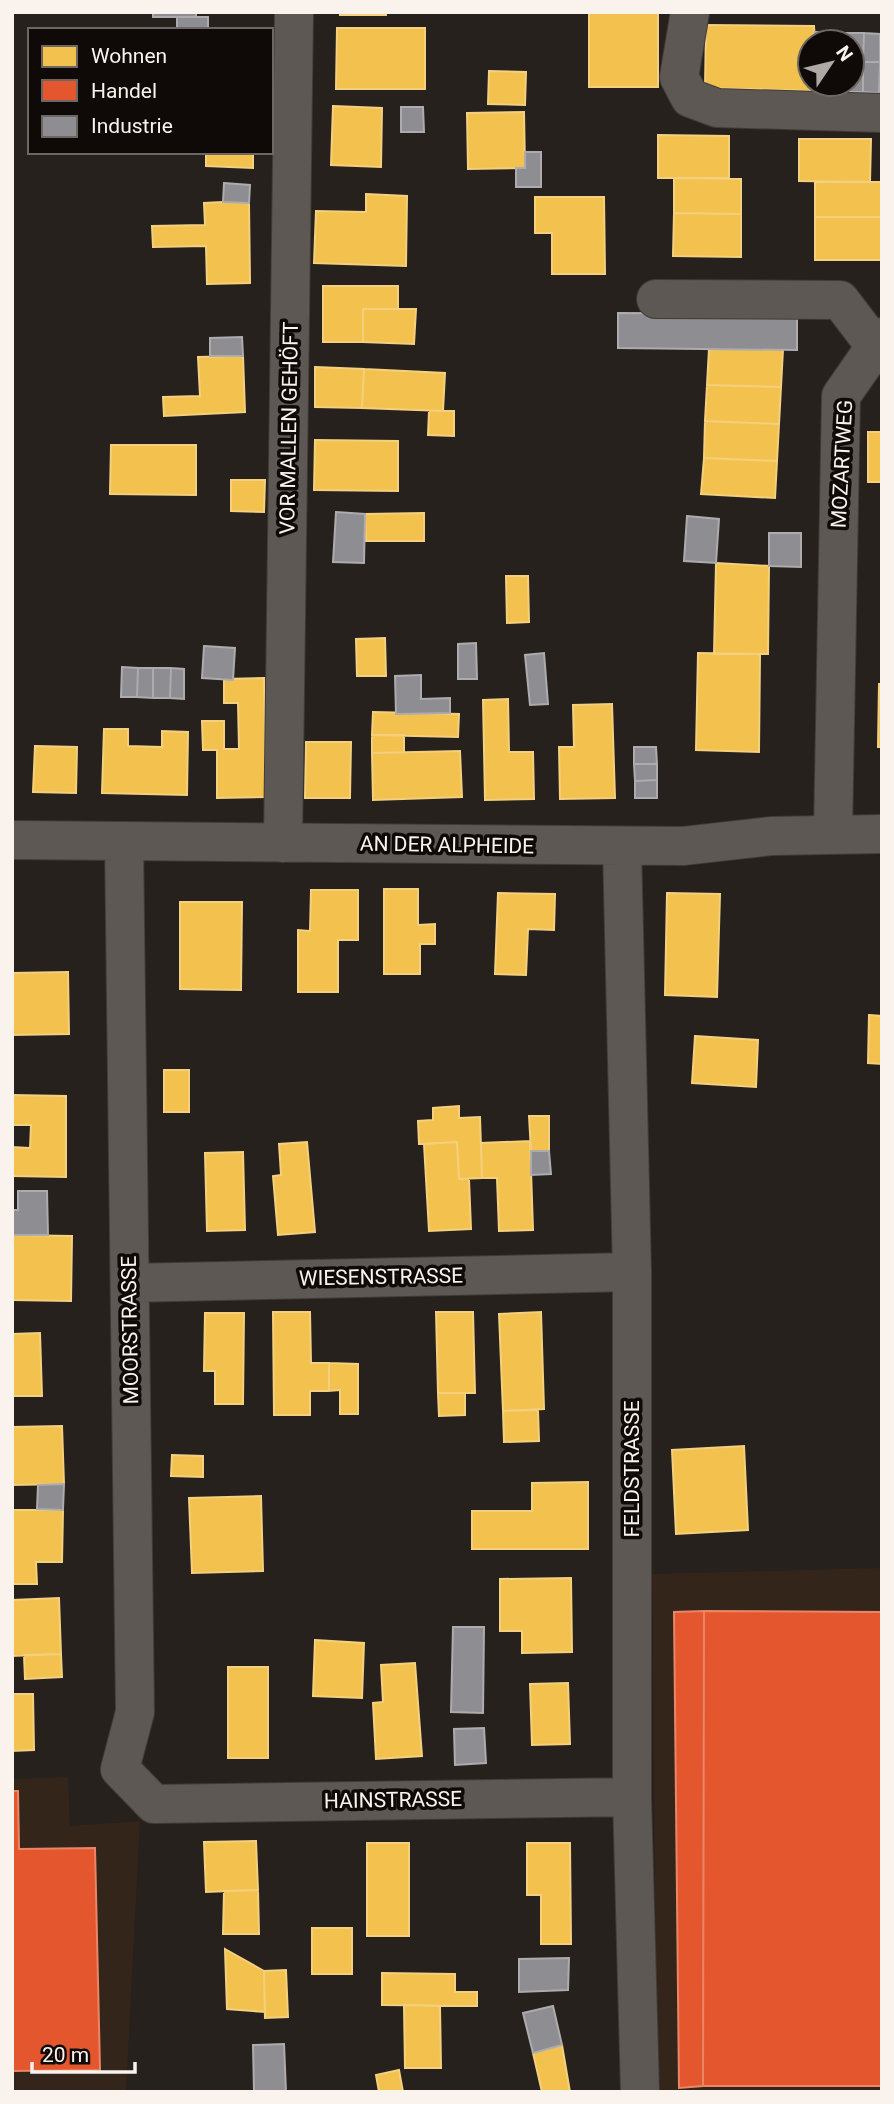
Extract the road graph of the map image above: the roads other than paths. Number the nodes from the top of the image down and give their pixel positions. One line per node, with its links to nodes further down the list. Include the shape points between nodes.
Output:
1 (294, 12): 10 (street, VOR MALLEN GEHÖFT)
2 (690, 12): 3 (street, via 680,77 690,98 717,108)
3 (882, 113)
4 (656, 299): 5 (street, MOZARTWEG, via 839,300)
5 (880, 346): 6 (street, MOZARTWEG, via 841,396)
6 (833, 833): 7 (street, AN DER ALPHEIDE); 11 (street, AN DER ALPHEIDE)
7 (882, 834)
8 (12, 840): 9 (street, AN DER ALPHEIDE)
9 (124, 841): 10 (street, AN DER ALPHEIDE); 13 (street, MOORSTRASSE)
10 (283, 843): 11 (street, AN DER ALPHEIDE)
11 (622, 847): 12 (street, FELDSTRASSE)
12 (632, 1272): 13 (street, WIESENSTRASSE); 14 (street, FELDSTRASSE)
13 (130, 1283): 15 (street, MOORSTRASSE, via 135,1712 120,1769)
14 (632, 1797): 15 (street, HAINSTRASSE); 16 (street, FELDSTRASSE)
15 (154, 1804)
16 (640, 2092)

